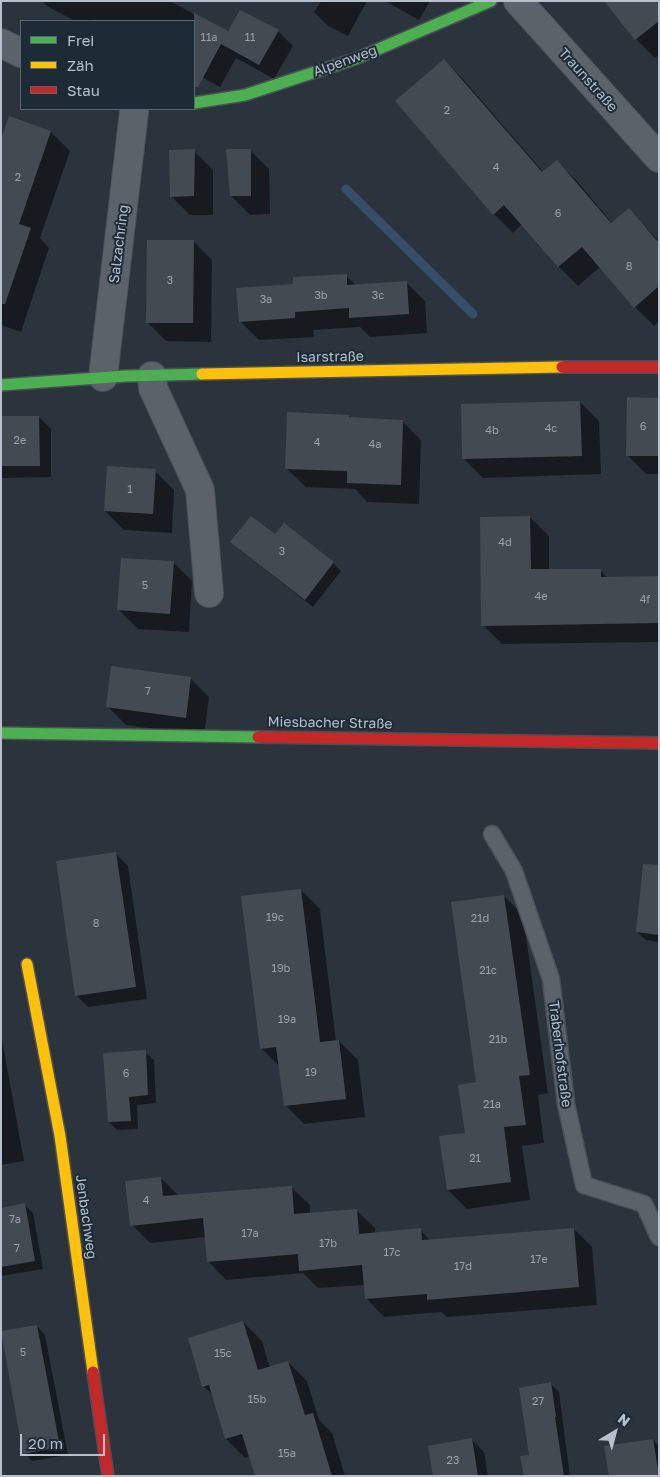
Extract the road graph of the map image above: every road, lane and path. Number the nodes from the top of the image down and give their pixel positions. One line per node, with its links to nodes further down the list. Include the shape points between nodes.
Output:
1 (490, 1): 5 (street, Alpenweg, via 355,59 245,95)
2 (518, 1): 7 (street, Traunstraße)
3 (1, 43): 4 (street)
4 (20, 52)
5 (195, 103)
6 (139, 110): 10 (street, Salzachring)
7 (659, 158)
8 (659, 368): 9 (street, Isarstraße, via 596,366)
9 (152, 376): 10 (street, Isarstraße); 12 (street, via 153,388 200,490)
10 (103, 377): 11 (street, Isarstraße)
11 (1, 385)
12 (209, 593)
13 (1, 733): 14 (street, Miesbacher Straße)
14 (659, 743)
15 (492, 834): 17 (lane, Traberhofstraße, via 514,871 551,979 566,1104 584,1185 644,1204)
16 (27, 964): 18 (street, Jenbachweg, via 60,1136)
17 (659, 1237)
18 (108, 1476)

